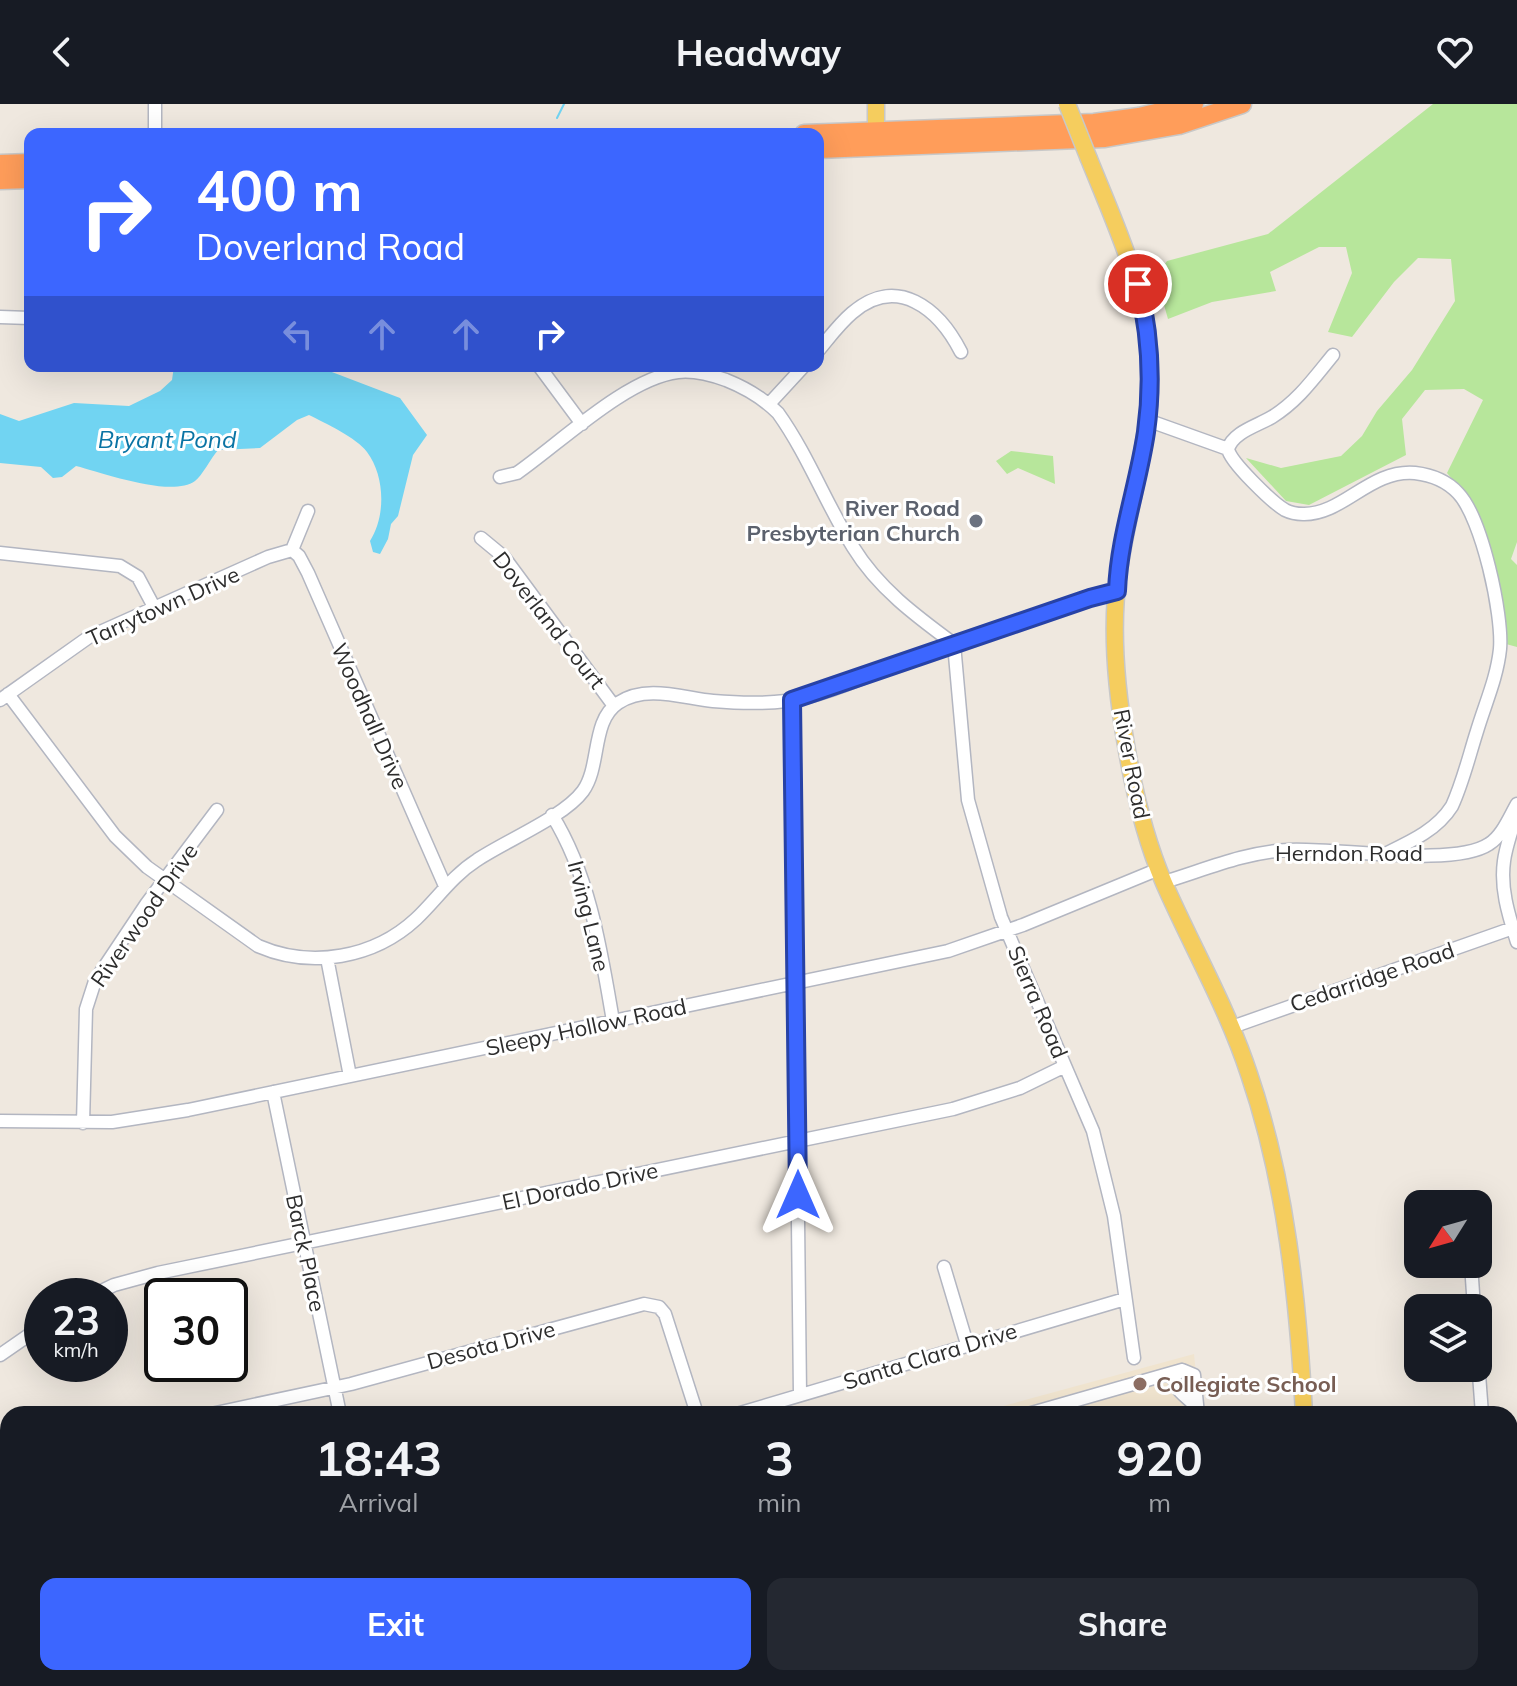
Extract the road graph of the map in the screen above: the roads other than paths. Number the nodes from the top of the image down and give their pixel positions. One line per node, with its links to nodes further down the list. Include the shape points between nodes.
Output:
1 (155, 104): 6 (street)
2 (876, 104): 8 (main road)
3 (1067, 104): 24 (main road, River Road, bridge, via 1144,308 1150,365)
4 (1194, 104): 8 (highway, via 1094,123)
5 (1242, 104): 8 (highway, via 1179,125 1119,136)
6 (155, 128)
7 (824, 136): 8 (highway)
8 (876, 140): 9 (highway)
9 (824, 148)
10 (24, 163): 11 (highway)
11 (0, 164)
12 (24, 179): 13 (highway)
13 (0, 180)
14 (0, 317): 15 (street)
15 (24, 318)
16 (824, 344): 17 (street, via 860,307 898,297 940,318)
17 (961, 352)
18 (1333, 355): 26 (street, via 1290,405 1234,438)
19 (543, 372): 25 (street)
20 (676, 372): 25 (street, via 643,382)
21 (685, 372): 23 (street, via 717,377)
22 (798, 372): 23 (street)
23 (769, 404): 34 (street, via 789,428 867,568)
24 (1147, 420): 26 (street); 32 (main road, River Road)
25 (582, 424): 27 (street, via 517,473)
26 (1228, 449): 41 (street, via 1234,462 1293,513 1320,511 1372,482 1412,473 1449,485 1473,520 1498,611 1496,672 1452,806 1425,833)
27 (500, 477)
28 (308, 511): 30 (street)
29 (481, 538): 37 (street, Doverland Court, via 504,557)
30 (292, 550): 33 (street, Tarrytown Drive); 44 (street, Woodhall Drive, via 308,573)
31 (0, 553): 33 (street, via 120,566 138,577)
32 (1117, 591): 34 (street); 42 (main road, River Road, via 1120,702 1137,801)
33 (154, 607): 35 (street, Tarrytown Drive, via 89,637)
34 (954, 644): 36 (street); 46 (street, Sierra Road, via 968,800)
35 (4, 697): 43 (street, via 115,836)
36 (792, 700): 37 (street, via 738,703 644,694); 49 (street)
37 (614, 706): 40 (street, via 587,785)
38 (1517, 807): 41 (street, Herndon Road, via 1484,847 1443,854); 45 (street, via 1503,874)
39 (217, 810): 43 (street, Riverwood Drive)
40 (552, 815): 44 (street); 50 (street, Irving Lane, via 582,876)
41 (1385, 854): 42 (street, Herndon Road, via 1291,849)
42 (1161, 875): 46 (street, Sleepy Hollow Road); 51 (main road, River Road)
43 (165, 880): 48 (street, via 258,946); 56 (street, Riverwood Drive, via 90,992)
44 (445, 886): 48 (street, via 397,935 361,952)
45 (1513, 928): 47 (street); 51 (street, Cedarridge Road)
46 (1007, 932): 49 (street, Sleepy Hollow Road, via 948,951); 52 (street, Sierra Road)
47 (1517, 942)
48 (327, 958): 53 (street)
49 (796, 983): 50 (street, Sleepy Hollow Road); 57 (street)
50 (613, 1021): 53 (street, Sleepy Hollow Road)
51 (1232, 1027): 77 (main road, River Road, via 1272,1156 1296,1305)
52 (1065, 1066): 57 (street, El Dorado Drive, via 980,1102); 61 (street, Sierra Road, via 1100,1154)
53 (350, 1076): 54 (street, Sleepy Hollow Road)
54 (273, 1092): 56 (street, Sleepy Hollow Road, via 137,1119); 58 (street, Barck Place)
55 (0, 1121): 56 (street, Sleepy Hollow Road)
56 (83, 1123)
57 (798, 1140): 58 (street, El Dorado Drive); 69 (street)
58 (304, 1244): 60 (street, El Dorado Drive); 68 (street, Barck Place)
59 (944, 1267): 63 (street)
60 (128, 1281)
61 (1125, 1299): 63 (street, Santa Clara Drive); 65 (street, Sierra Road)
62 (24, 1338): 64 (street)
63 (967, 1344): 69 (street, Santa Clara Drive)
64 (0, 1355)
65 (1134, 1358)
66 (1182, 1370): 74 (street); 75 (street, via 1175,1375 1176,1389); 76 (street, via 1194,1375)
67 (1480, 1382): 78 (street)
68 (335, 1388): 70 (street, Desota Drive); 71 (street, Barck Place); 72 (street, Desota Drive, via 651,1305 668,1319)
69 (800, 1394): 73 (street, Santa Clara Drive)
70 (249, 1406)
71 (338, 1406)
72 (695, 1406)
73 (762, 1406)
74 (1056, 1406)
75 (1194, 1406)
76 (1197, 1406)
77 (1303, 1406)
78 (1481, 1406)

